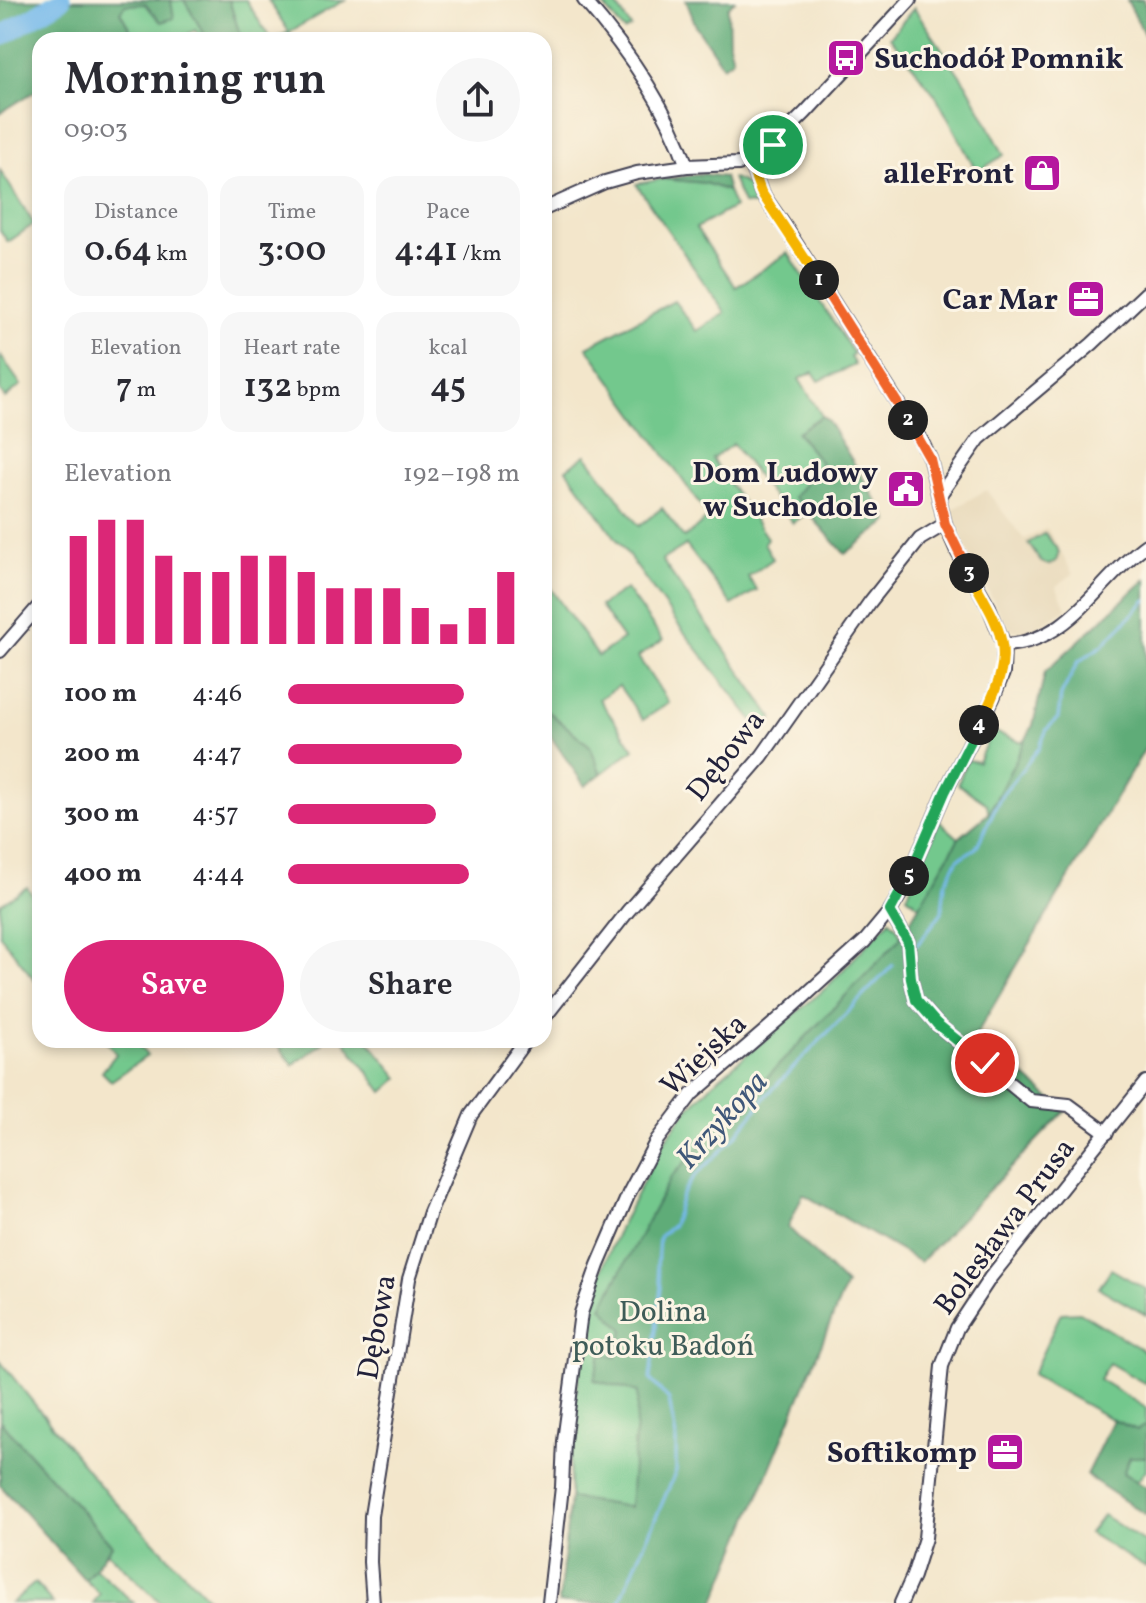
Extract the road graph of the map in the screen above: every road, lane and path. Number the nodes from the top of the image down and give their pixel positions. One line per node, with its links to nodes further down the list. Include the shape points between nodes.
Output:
1 (584, 0): 4 (street, via 651,93)
2 (910, 0): 3 (street, via 805,113)
3 (750, 162): 4 (street); 7 (street, via 761,192 920,438)
4 (687, 166): 5 (street, via 605,182)
5 (552, 205)
6 (1146, 293): 7 (street, via 979,439)
7 (939, 496): 8 (street)
8 (945, 524): 11 (street); 14 (street, Dębowa, via 920,539 762,756)
9 (1146, 545): 11 (street, via 1049,634)
10 (32, 614): 12 (street)
11 (1004, 645): 13 (street, Wiejska, via 1003,673 993,698)
12 (0, 651)
13 (890, 911): 17 (street, via 908,942 916,1000 938,1025 1031,1101 1069,1105); 19 (street, Wiejska, via 865,941 692,1094 657,1140 629,1193 581,1313)
14 (552, 1008)
15 (520, 1048): 18 (street, Dębowa, via 471,1115 430,1212 409,1279 371,1516)
16 (1146, 1082): 17 (street, Bolesława Prusa)
17 (1107, 1133): 20 (street, Bolesława Prusa, via 990,1278 957,1328 942,1366 925,1538)
18 (373, 1603)
19 (549, 1603)
20 (901, 1603)

